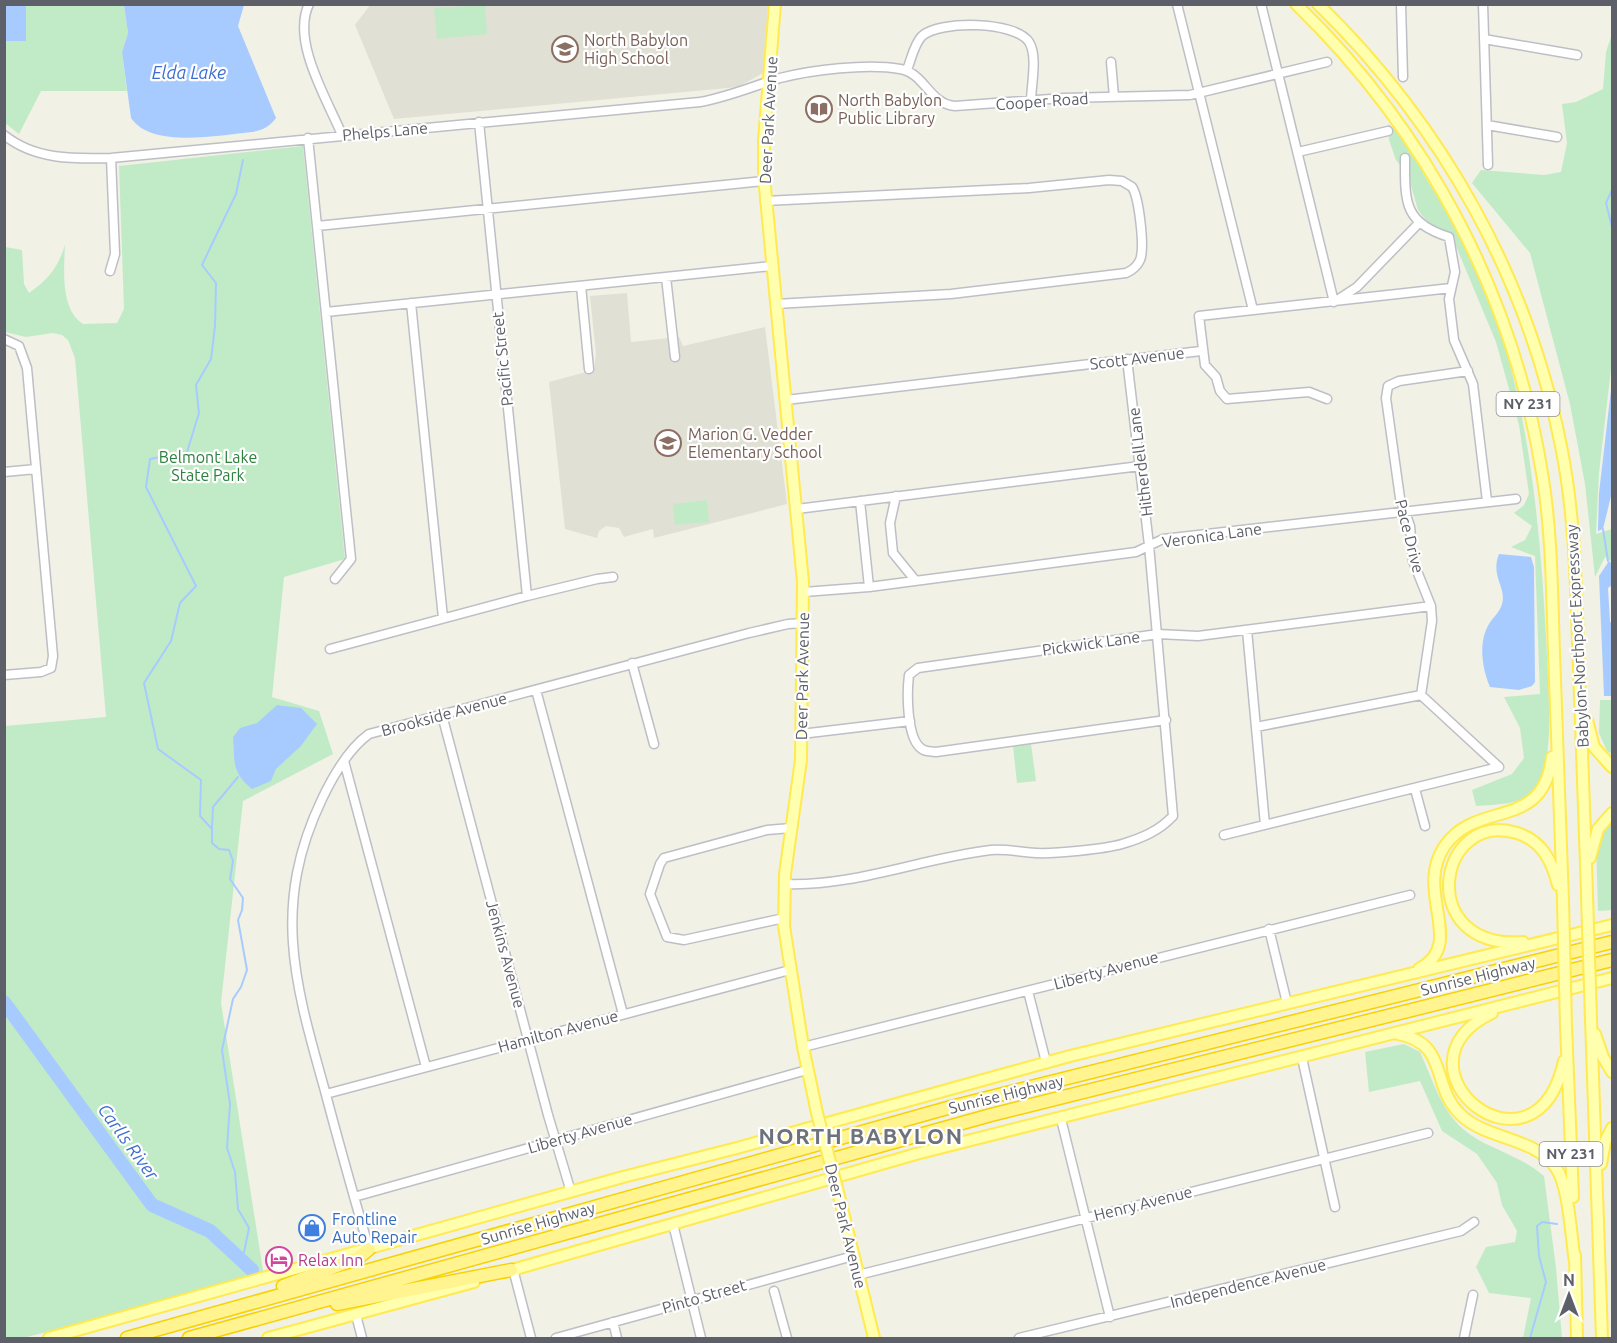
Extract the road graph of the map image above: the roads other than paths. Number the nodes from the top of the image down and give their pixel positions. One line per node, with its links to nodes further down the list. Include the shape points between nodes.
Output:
1 (309, 4): 23 (street, via 302,30 306,47)
2 (775, 4): 16 (main road, Deer Park Avenue)
3 (1177, 4): 17 (street)
4 (1261, 4): 14 (street)
5 (1296, 4): 85 (main road, Babylon-Northport Expressway / NY 231, via 1366,80 1419,152 1469,241 1509,337 1531,418 1546,499)
6 (1318, 4): 78 (main road, Babylon-Northport Expressway / NY 231, via 1375,64 1425,128 1480,218 1515,293 1543,371 1565,471 1575,555)
7 (1401, 4): 15 (street)
8 (1483, 4): 9 (street)
9 (1484, 39): 10 (street); 21 (street)
10 (1577, 55)
11 (1111, 62): 18 (street)
12 (1327, 62): 14 (street, Cooper Road)
13 (907, 70): 16 (street, via 814,71); 19 (street, Cooper Road, via 935,99 946,104); 19 (street, via 920,38 932,32 970,24 1015,32 1027,39 1032,51)
14 (1279, 74): 17 (street, Cooper Road); 27 (street)
15 (1403, 77)
16 (769, 82): 20 (street, Phelps Lane, via 700,102); 31 (main road, Deer Park Avenue)
17 (1198, 93): 18 (street, Cooper Road); 45 (street)
18 (1114, 97): 19 (street, Cooper Road)
19 (1031, 102)
20 (479, 122): 23 (street, Phelps Lane); 33 (street, Pacific Street)
21 (1487, 124): 24 (street); 30 (street)
22 (1388, 131): 27 (street)
23 (342, 135): 26 (street, Phelps Lane)
24 (1557, 136)
25 (6, 138): 28 (street, Phelps Lane, via 44,155)
26 (308, 138): 28 (street, Phelps Lane); 35 (street)
27 (1298, 152): 42 (street)
28 (111, 158): 37 (street, via 115,254)
29 (1405, 158): 34 (street, via 1407,204)
30 (1488, 165)
31 (764, 181): 32 (main road, Deer Park Avenue); 33 (street)
32 (765, 201): 36 (main road, Deer Park Avenue); 44 (street, via 1029,188 1087,181 1125,182 1134,189 1137,200 1142,251 1136,267 1119,274 951,294)
33 (488, 209): 35 (street); 41 (street, Pacific Street)
34 (1418, 224): 40 (street, via 1449,237 1455,272); 42 (street, via 1357,287)
35 (317, 226): 46 (street)
36 (772, 266): 38 (street); 44 (main road, Deer Park Avenue)
37 (110, 271)
38 (666, 277): 39 (street); 49 (street)
39 (581, 286): 41 (street); 51 (street)
40 (1451, 288): 42 (street, Scott Avenue); 52 (street, via 1454,340)
41 (496, 295): 43 (street); 70 (street, Pacific Street)
42 (1334, 302): 45 (street, Scott Avenue)
43 (411, 303): 46 (street); 72 (street)
44 (776, 304): 54 (main road, Deer Park Avenue)
45 (1253, 310): 48 (street, Scott Avenue, via 1199,316)
46 (326, 312): 66 (street, via 351,559)
47 (4, 339): 56 (street, via 19,346 27,368)
48 (1201, 351): 50 (street, Scott Avenue); 53 (street, via 1205,365 1227,399 1310,392)
49 (675, 357)
50 (1127, 359): 54 (street, Scott Avenue); 55 (street, Hitherdell Lane)
51 (589, 369)
52 (1468, 371): 61 (street, via 1473,384); 63 (street, Pace Drive, via 1388,386 1386,398)
53 (1327, 399)
54 (786, 400): 62 (main road, Deer Park Avenue)
55 (1140, 466): 58 (street); 64 (street, Hitherdell Lane)
56 (36, 469): 57 (street); 79 (street, via 52,662 51,668 41,672)
57 (4, 472)
58 (896, 496): 60 (street); 67 (street, via 890,523 893,553)
59 (1516, 499): 61 (street, Veronica Lane)
60 (860, 501): 62 (street); 68 (street)
61 (1487, 501): 63 (street, Veronica Lane)
62 (797, 509): 69 (main road, Deer Park Avenue)
63 (1404, 511): 64 (street, Veronica Lane, via 1163,539); 71 (street, Pace Drive, via 1410,526 1413,561)
64 (1149, 545): 67 (street, Veronica Lane, via 1136,552); 75 (street, Hitherdell Lane)
65 (613, 578): 70 (street)
66 (335, 579)
67 (915, 580): 68 (street, Veronica Lane)
68 (869, 586): 69 (street, Veronica Lane)
69 (804, 592): 73 (main road, Deer Park Avenue)
70 (527, 596): 72 (street)
71 (1431, 606): 74 (street, Pickwick Lane); 81 (street, Pace Drive)
72 (443, 618): 76 (street)
73 (803, 623): 77 (street, Brookside Avenue); 87 (main road, Deer Park Avenue)
74 (1247, 630): 75 (street, Pickwick Lane, via 1198,636); 86 (street)
75 (1158, 634): 83 (street, Hitherdell Lane); 84 (street, Pickwick Lane, via 918,668 909,675)
76 (330, 649)
77 (632, 663): 80 (street, Brookside Avenue); 88 (street)
78 (1579, 670): 90 (main road, via 1589,737); 97 (main road, Babylon-Northport Expressway / NY 231)
79 (4, 675)
80 (536, 690): 82 (street, Brookside Avenue); 113 (street)
81 (1421, 695): 86 (street); 91 (street, via 1499,767)
82 (442, 715): 89 (street, Brookside Avenue, via 369,734); 116 (street, Jenkins Avenue)
83 (1166, 720): 84 (street, via 936,752 924,751 916,744); 98 (street, Hitherdell Lane, via 1173,816 1154,832 1120,844 1038,853 993,850 881,873)
84 (910, 722): 87 (street)
85 (1556, 724): 100 (main road, Babylon-Northport Expressway / NY 231); 108 (main road, via 1550,771 1539,795 1517,810 1465,826 1443,849 1432,885 1441,931 1440,947 1427,965)
86 (1256, 727): 93 (street)
87 (801, 734): 95 (main road, Deer Park Avenue)
88 (654, 744)
89 (344, 761): 121 (street); 124 (street, Brookside Avenue, via 307,831 292,898 292,953 299,997)
90 (1612, 767)
91 (1415, 789): 93 (street); 94 (street)
92 (1612, 813): 97 (main road, via 1596,834)
93 (1264, 825): 96 (street)
94 (1425, 826)
95 (791, 828): 98 (main road, Deer Park Avenue); 101 (street, via 767,830 664,858 651,894 663,931 672,939 684,940)
96 (1224, 835)
97 (1586, 876): 114 (main road, Babylon-Northport Expressway / NY 231, bridge)
98 (784, 884): 101 (main road, Deer Park Avenue)
99 (1410, 895): 103 (street, Liberty Avenue)
100 (1563, 901): 104 (main road, via 1547,855 1520,834 1504,831 1482,835 1463,848 1451,866 1450,902 1456,916 1472,932 1501,942); 117 (main road, Babylon-Northport Expressway / NY 231, bridge)
101 (784, 918): 107 (main road, Deer Park Avenue)
102 (1612, 925): 104 (main road, Sunrise Highway)
103 (1269, 929): 110 (street, Liberty Avenue); 111 (street)
104 (1550, 940): 108 (main road, Sunrise Highway)
105 (1612, 942): 148 (highway, Sunrise Highway, via 959,1105)
106 (1612, 960): 145 (highway, Sunrise Highway, via 991,1114)
107 (790, 970): 113 (street, Hamilton Avenue); 118 (main road, Deer Park Avenue)
108 (1407, 976): 111 (main road, Sunrise Highway)
109 (1612, 978): 112 (main road, Sunrise Highway)
110 (1029, 991): 118 (street, Liberty Avenue); 120 (street)
111 (1287, 1003): 120 (main road, Sunrise Highway)
112 (1511, 1003): 115 (main road, Sunrise Highway); 117 (main road, via 1475,1022 1457,1045 1455,1076 1462,1094 1475,1108 1506,1119 1535,1112 1555,1091)
113 (623, 1014): 116 (street, Hamilton Avenue)
114 (1591, 1018): 123 (main road, via 1603,1058); 130 (main road, Babylon-Northport Expressway / NY 231)
115 (1393, 1033): 119 (main road, Sunrise Highway); 139 (main road, via 1418,1040 1429,1049 1448,1098 1465,1119 1536,1150 1553,1164 1565,1186)
116 (529, 1039): 121 (street, Hamilton Avenue); 128 (street, Jenkins Avenue)
117 (1567, 1046): 139 (main road, Babylon-Northport Expressway / NY 231)
118 (803, 1047): 122 (main road, Deer Park Avenue)
119 (1302, 1058): 125 (main road, Sunrise Highway); 129 (street)
120 (1046, 1062): 131 (main road, Sunrise Highway)
121 (426, 1067): 124 (street, Hamilton Avenue)
122 (807, 1070): 128 (street, Liberty Avenue); 138 (main road, Deer Park Avenue, bridge)
123 (1612, 1072)
124 (326, 1094): 132 (street, Brookside Avenue)
125 (1061, 1119): 134 (street); 136 (main road, Sunrise Highway, via 876,1165)
126 (1612, 1128): 130 (main road)
127 (1428, 1133): 129 (street, Henry Avenue)
128 (556, 1140): 131 (street, Jenkins Avenue); 132 (street, Liberty Avenue)
129 (1325, 1158): 133 (street); 134 (street, Henry Avenue)
130 (1597, 1188): 164 (main road, Babylon-Northport Expressway / NY 231)
131 (571, 1192): 137 (main road, Sunrise Highway)
132 (354, 1197): 137 (street, Brookside Avenue)
133 (1335, 1207)
134 (1084, 1217): 141 (street, Henry Avenue); 147 (street)
135 (1474, 1222): 147 (street, Independence Avenue, via 1461,1231)
136 (673, 1224): 140 (main road, Sunrise Highway); 144 (street)
137 (369, 1249): 148 (highway, via 358,1258 322,1273); 150 (main road, Sunrise Highway)
138 (853, 1256): 141 (main road, Deer Park Avenue); 144 (street, Pinto Street)
139 (1575, 1262): 163 (main road, Babylon-Northport Expressway / NY 231)
140 (512, 1270): 145 (highway); 146 (main road, Sunrise Highway); 155 (street)
141 (858, 1275): 160 (main road, Deer Park Avenue)
142 (774, 1291): 159 (street)
143 (1473, 1295): 162 (street)
144 (692, 1299): 149 (street, Pinto Street); 158 (street)
145 (289, 1311): 152 (highway, Sunrise Highway)
146 (356, 1315): 153 (main road, Sunrise Highway); 154 (street)
147 (1110, 1317): 161 (street, Independence Avenue)
148 (201, 1318): 151 (highway, Sunrise Highway)
149 (613, 1322): 156 (street, Pinto Street); 157 (street)
150 (49, 1338)
151 (127, 1338)
152 (189, 1338)
153 (268, 1338)
154 (362, 1338)
155 (531, 1338)
156 (556, 1338)
157 (617, 1338)
158 (701, 1338)
159 (787, 1338)
160 (874, 1338)
161 (1019, 1338)
162 (1464, 1338)
163 (1577, 1338)
164 (1602, 1338)

